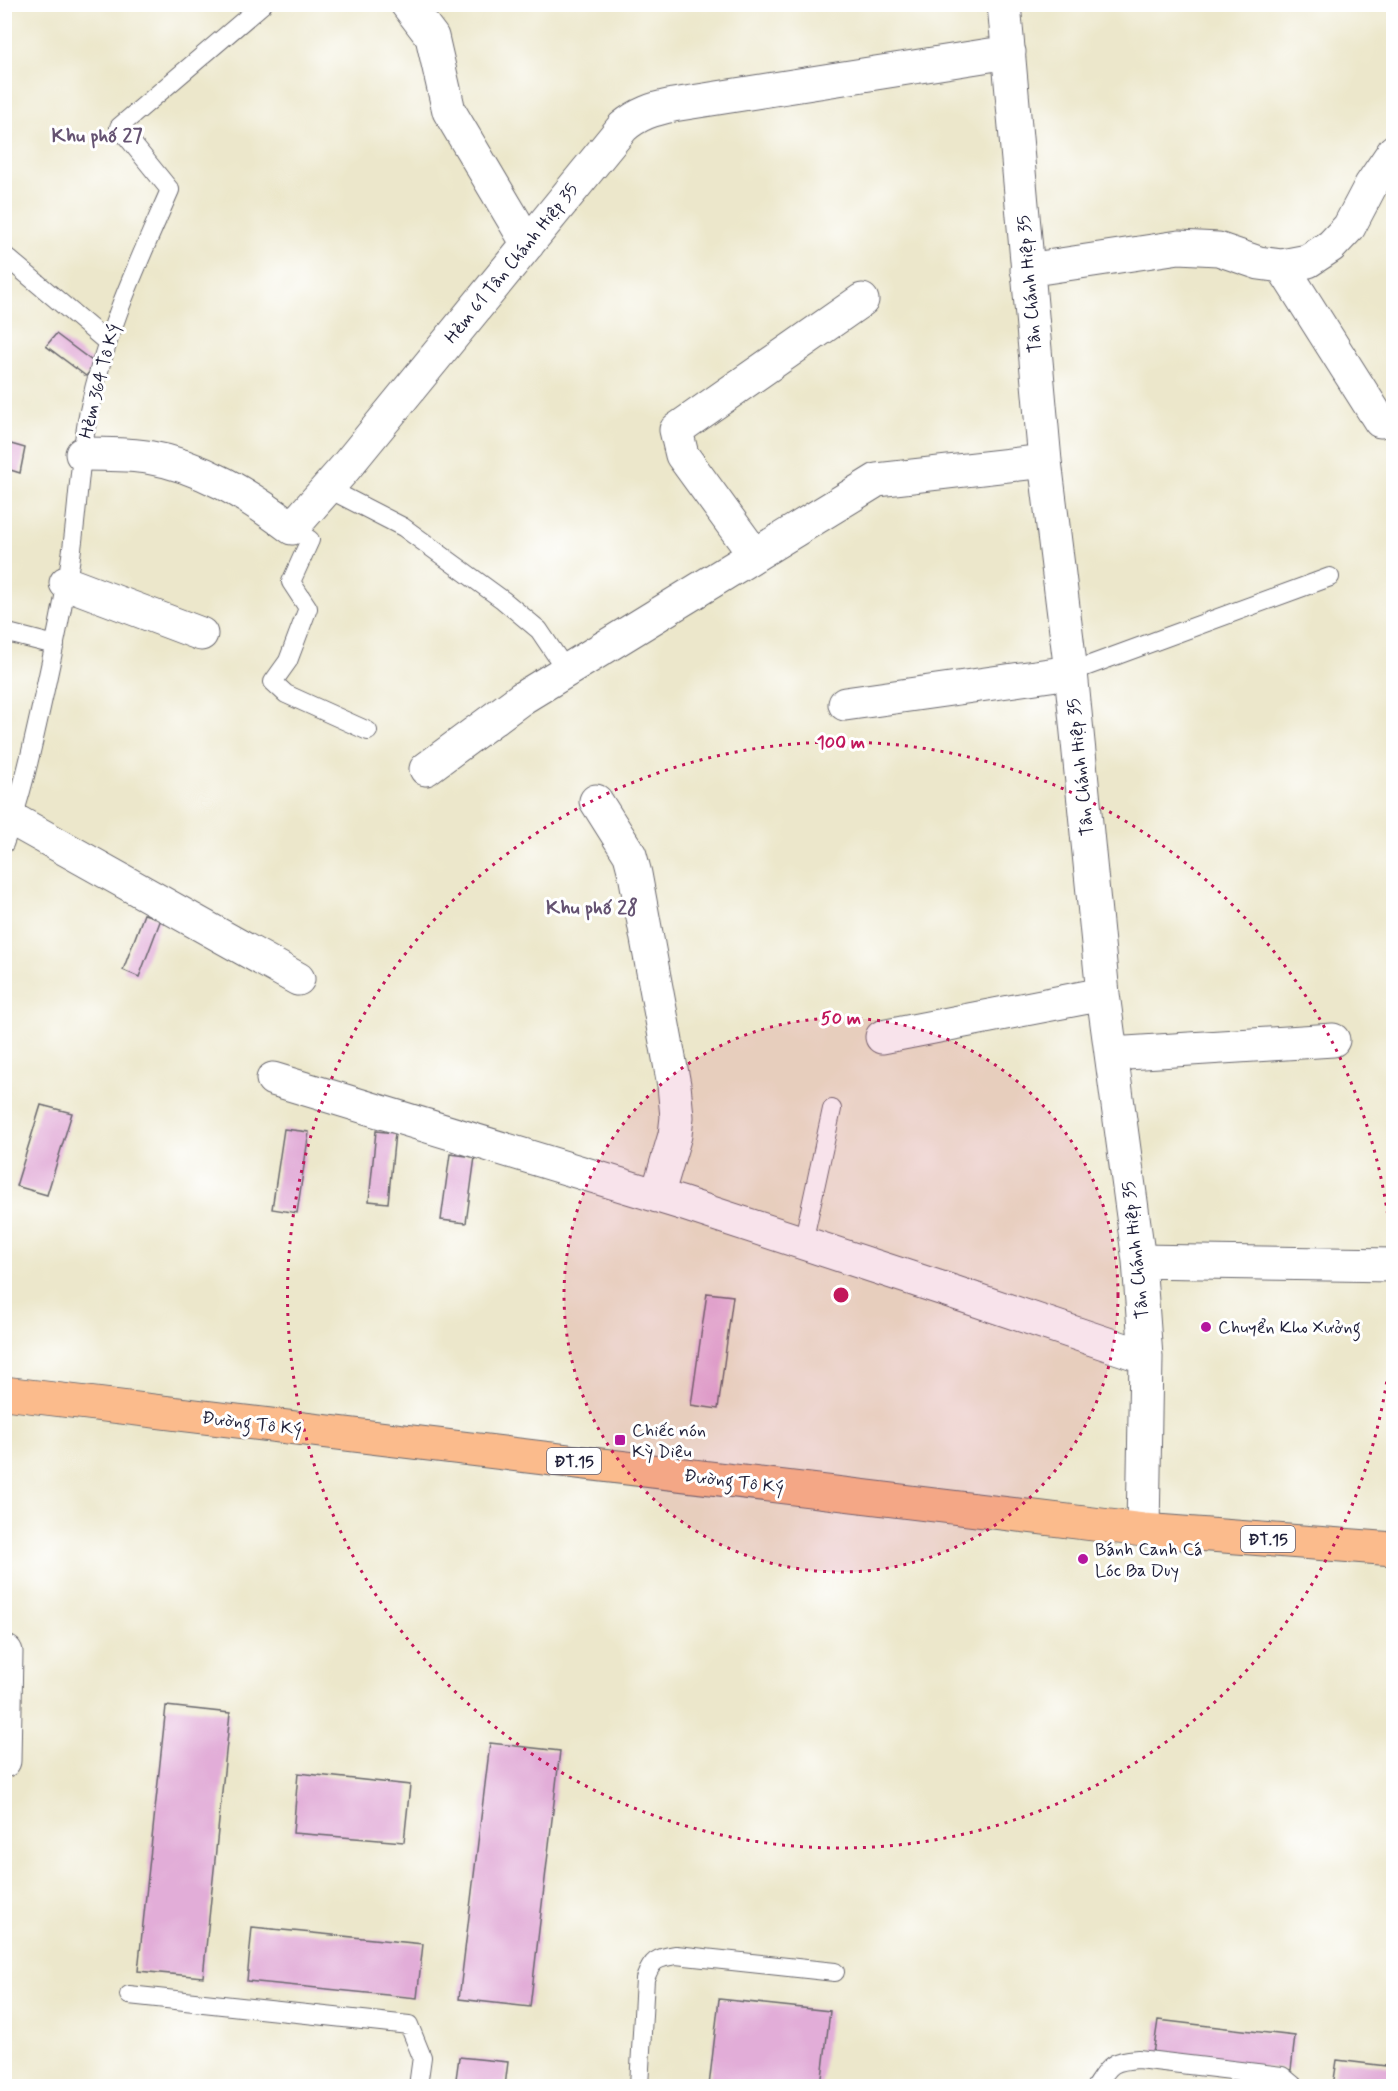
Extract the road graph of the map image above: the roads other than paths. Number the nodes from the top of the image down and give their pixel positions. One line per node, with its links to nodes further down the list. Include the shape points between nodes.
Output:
1 (263, 4): 11 (lane, Hẻm 364 Tô Ký, via 119,127 170,190)
2 (407, 4): 6 (street, via 432,37 449,111)
3 (1004, 4): 4 (street, Tân Chánh Hiệp 35)
4 (1009, 52): 6 (street, Hẻm 61 Tân Chánh Hiệp 35, via 649,110 623,127); 9 (street, Tân Chánh Hiệp 35)
5 (1394, 151): 8 (street, via 1348,227 1331,246 1308,261)
6 (528, 244): 15 (street, Hẻm 61 Tân Chánh Hiệp 35)
7 (4, 255): 11 (lane)
8 (1282, 266): 9 (street, via 1259,263 1218,249 1179,247); 12 (street)
9 (1027, 270): 14 (street, Tân Chánh Hiệp 35)
10 (862, 300): 17 (street, via 676,430 682,455)
11 (107, 342): 13 (lane, Hẻm 364 Tô Ký, via 88,412)
12 (1380, 421)
13 (82, 454): 16 (street, via 147,457 208,475 255,501); 19 (lane, Hẻm 364 Tô Ký)
14 (1045, 461): 17 (street, via 877,480); 24 (street, Tân Chánh Hiệp 35)
15 (327, 488): 16 (street, Hẻm 61 Tân Chánh Hiệp 35); 23 (lane, via 403,527 503,600 538,630)
16 (292, 528): 26 (lane, via 310,540 291,582 308,608 288,661 273,682 286,694)
17 (754, 555): 23 (street)
18 (1330, 577): 24 (lane)
19 (66, 583): 21 (street); 22 (lane, Hẻm 364 Tô Ký)
20 (4, 632): 22 (lane)
21 (201, 634)
22 (55, 645): 29 (lane, Hẻm 364 Tô Ký, via 33,746)
23 (566, 670): 27 (street)
24 (1071, 672): 25 (street); 31 (street, Tân Chánh Hiệp 35)
25 (845, 704)
26 (368, 731)
27 (426, 769)
28 (596, 801): 37 (street, via 630,855 674,1085 675,1135)
29 (8, 831): 30 (street)
30 (298, 979)
31 (1103, 994): 32 (street); 34 (street, Tân Chánh Hiệp 35)
32 (882, 1037)
33 (1333, 1040): 34 (street)
34 (1111, 1054): 39 (street, Tân Chánh Hiệp 35)
35 (273, 1079): 37 (street)
36 (832, 1109): 38 (lane)
37 (657, 1196): 38 (street)
38 (803, 1243): 41 (street)
39 (1139, 1261): 40 (street); 41 (street, Tân Chánh Hiệp 35)
40 (1394, 1265)
41 (1146, 1358): 43 (street, Tân Chánh Hiệp 35)
42 (4, 1393): 43 (main road, Đường Tô Ký / ĐT.15)
43 (1143, 1530): 44 (main road, Đường Tô Ký / ĐT.15)
44 (1394, 1549)
45 (6, 1652): 46 (street)
46 (4, 1761)
47 (835, 1972): 50 (lane, via 676,1955 660,1957 650,1964 645,1979)
48 (129, 1995): 49 (lane, via 409,2025 422,2056)
49 (418, 2086)
50 (639, 2086)
51 (1096, 2086): 52 (lane, via 1112,2064 1138,2059 1282,2076)
52 (1294, 2086)

